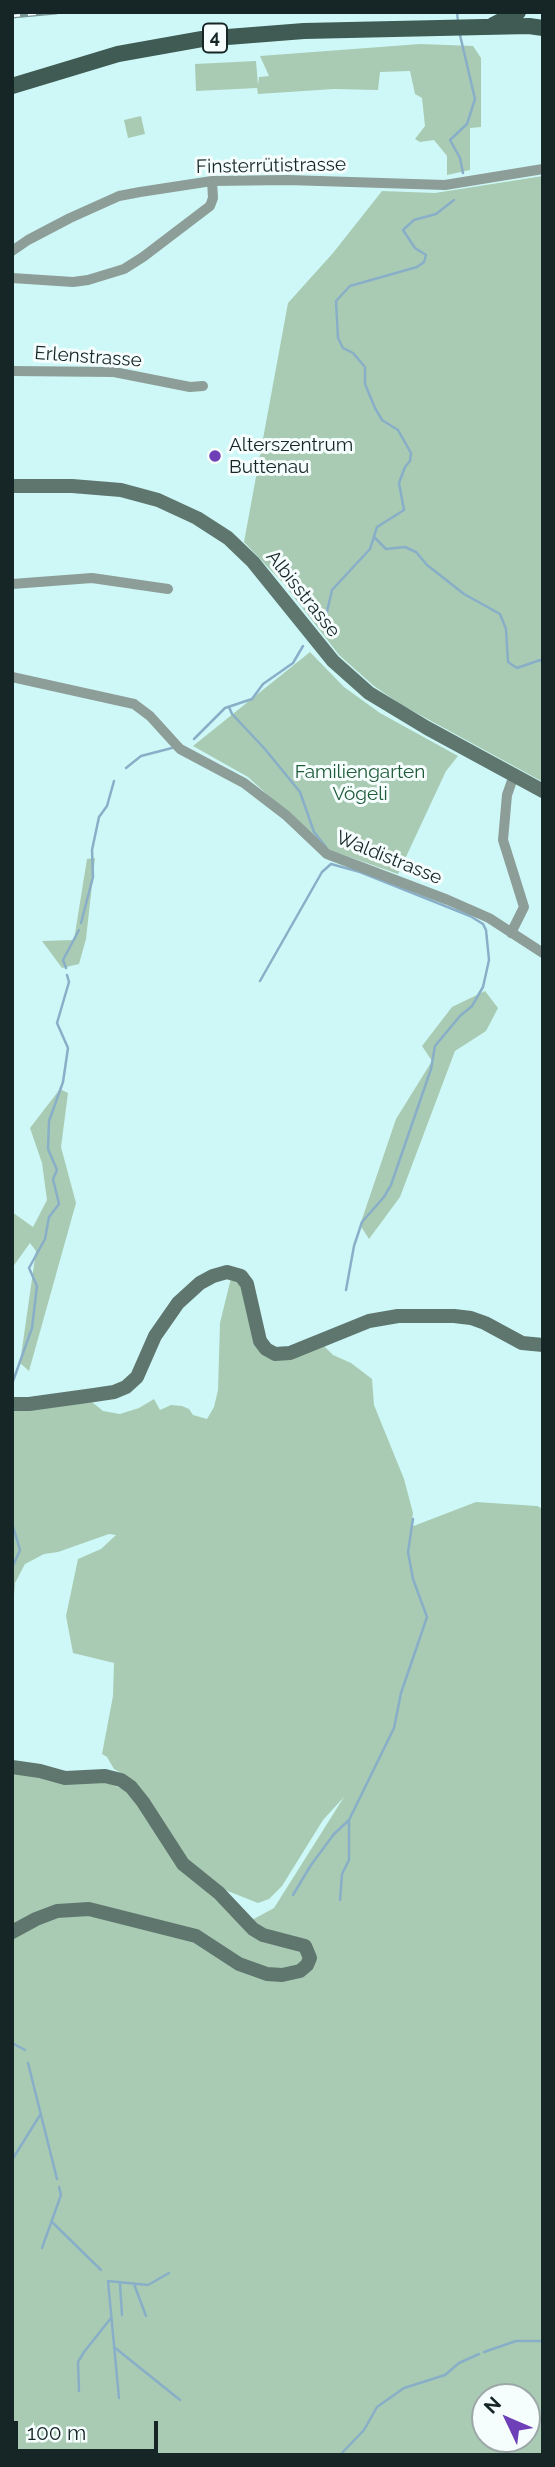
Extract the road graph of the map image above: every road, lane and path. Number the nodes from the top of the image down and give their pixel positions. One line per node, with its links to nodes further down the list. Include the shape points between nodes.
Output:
1 (519, 12): 3 (main road)
2 (538, 26): 4 (main road, 4)
3 (489, 27): 4 (main road, 4); 6 (main road, 4, via 304,31 192,40 118,54)
4 (508, 27): 5 (main road)
5 (543, 37)
6 (12, 86)
7 (543, 169): 8 (street, Finsterrütistrasse, via 445,185)
8 (212, 181): 9 (street, Finsterrütistrasse, via 119,196); 10 (street, via 210,206 124,268 88,281)
9 (12, 251)
10 (12, 278)
11 (12, 371): 12 (street, Erlenstrasse, via 114,372)
12 (203, 386)
13 (12, 486): 17 (street, Albisstrasse, via 121,490 198,518 253,562 353,680 396,710)
14 (12, 584): 15 (street, via 92,578)
15 (168, 589)
16 (12, 677): 19 (street, Waldistrasse, via 134,704 180,749 244,783 327,853 448,900)
17 (513, 775): 18 (street, Albisstrasse); 19 (street, via 503,840 524,907)
18 (543, 791)
19 (512, 933): 20 (street, Waldistrasse)
20 (543, 953)
21 (543, 1345): 22 (street, via 522,1343 471,1318 398,1316 369,1321 290,1353 275,1354 260,1341 247,1284 241,1276 227,1272 200,1283 178,1303 155,1336 137,1377 126,1387)
22 (12, 1404)
23 (12, 1767): 24 (street, via 65,1778 113,1777 127,1783 183,1864 253,1929 300,1944 310,1958 300,1971 267,1975 239,1964 196,1936 66,1907)
24 (12, 1932)

